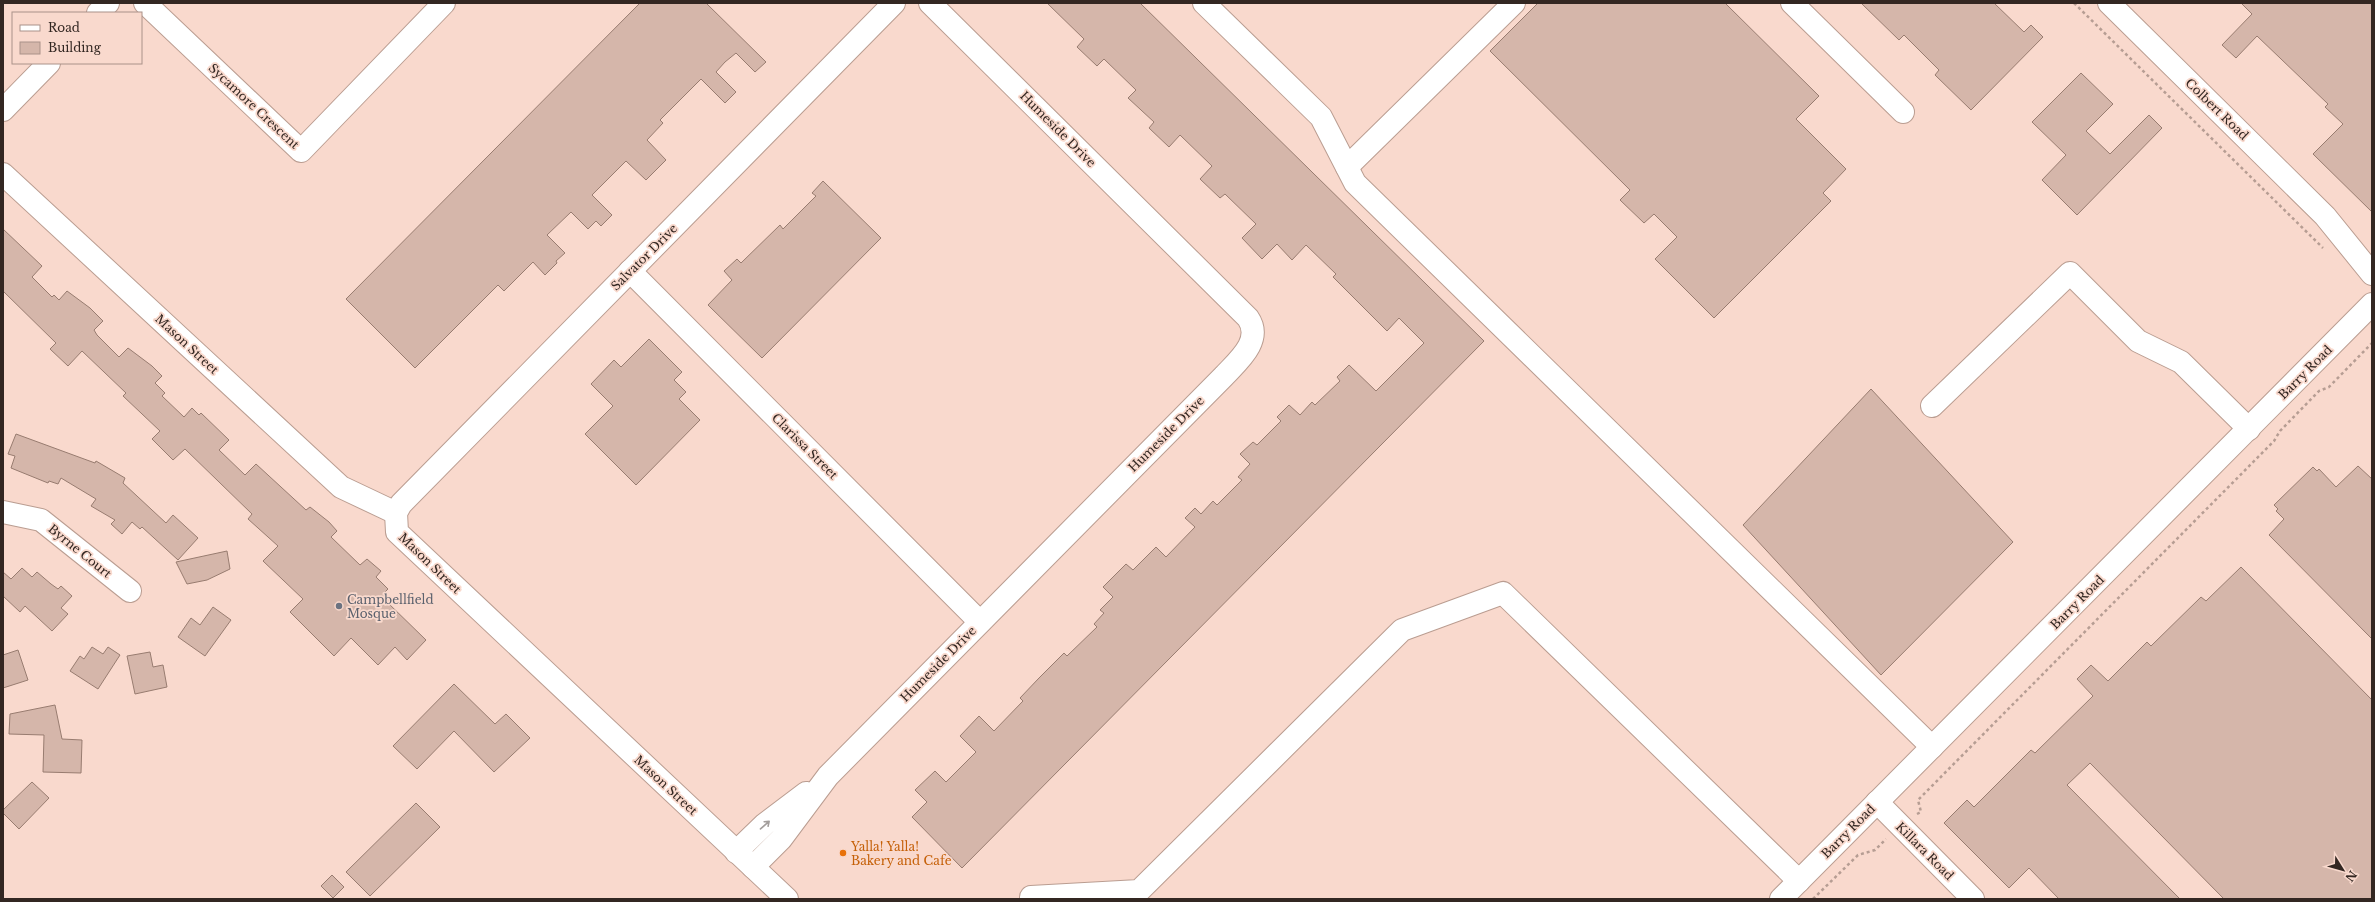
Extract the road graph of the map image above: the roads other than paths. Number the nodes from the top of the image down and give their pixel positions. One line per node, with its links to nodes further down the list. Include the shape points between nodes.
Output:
1 (108, 3): 10 (street)
2 (145, 3): 3 (street, Sycamore Crescent, via 301,151)
3 (444, 3)
4 (894, 3): 18 (street, Salvator Drive)
5 (930, 3): 26 (street, Humeside Drive, via 1248,318 1253,325 1254,334 1244,355)
6 (1204, 3): 14 (street, via 1320,117)
7 (1514, 3): 14 (street)
8 (1792, 3): 13 (street)
9 (2109, 3): 16 (street, Colbert Road)
10 (99, 12)
11 (48, 64): 12 (street)
12 (3, 110)
13 (1902, 112)
14 (1347, 167): 27 (street, via 1355,183)
15 (3, 174): 24 (street, Mason Street, via 341,487)
16 (2326, 216): 17 (street, Colbert Road); 19 (street, Colbert Road)
17 (2372, 250)
18 (630, 271): 24 (street, Salvator Drive, via 401,504); 26 (street, Clarissa Street)
19 (2372, 274)
20 (2372, 304): 22 (street, Barry Road)
21 (1932, 406): 22 (street, via 2070,273 2138,341 2181,362)
22 (2249, 429): 27 (street, Barry Road)
23 (3, 512): 25 (street, Byrne Court, via 41,520)
24 (396, 513): 30 (street, Mason Street, via 397,532)
25 (130, 591)
26 (980, 622): 28 (street, Humeside Drive)
27 (1932, 747): 29 (street, Barry Road)
28 (828, 776): 30 (street, one-way to 28, via 765,824); 31 (street, Humeside Drive, via 781,839)
29 (1877, 802): 32 (street, Barry Road); 36 (street, Killara Road)
30 (736, 852): 31 (street, Mason Street)
31 (753, 867): 34 (street, Mason Street)
32 (1799, 881): 33 (street, via 1503,593 1402,630 1139,891); 35 (street, Barry Road)
33 (1031, 897)
34 (787, 899)
35 (1781, 899)
36 (1972, 899)

